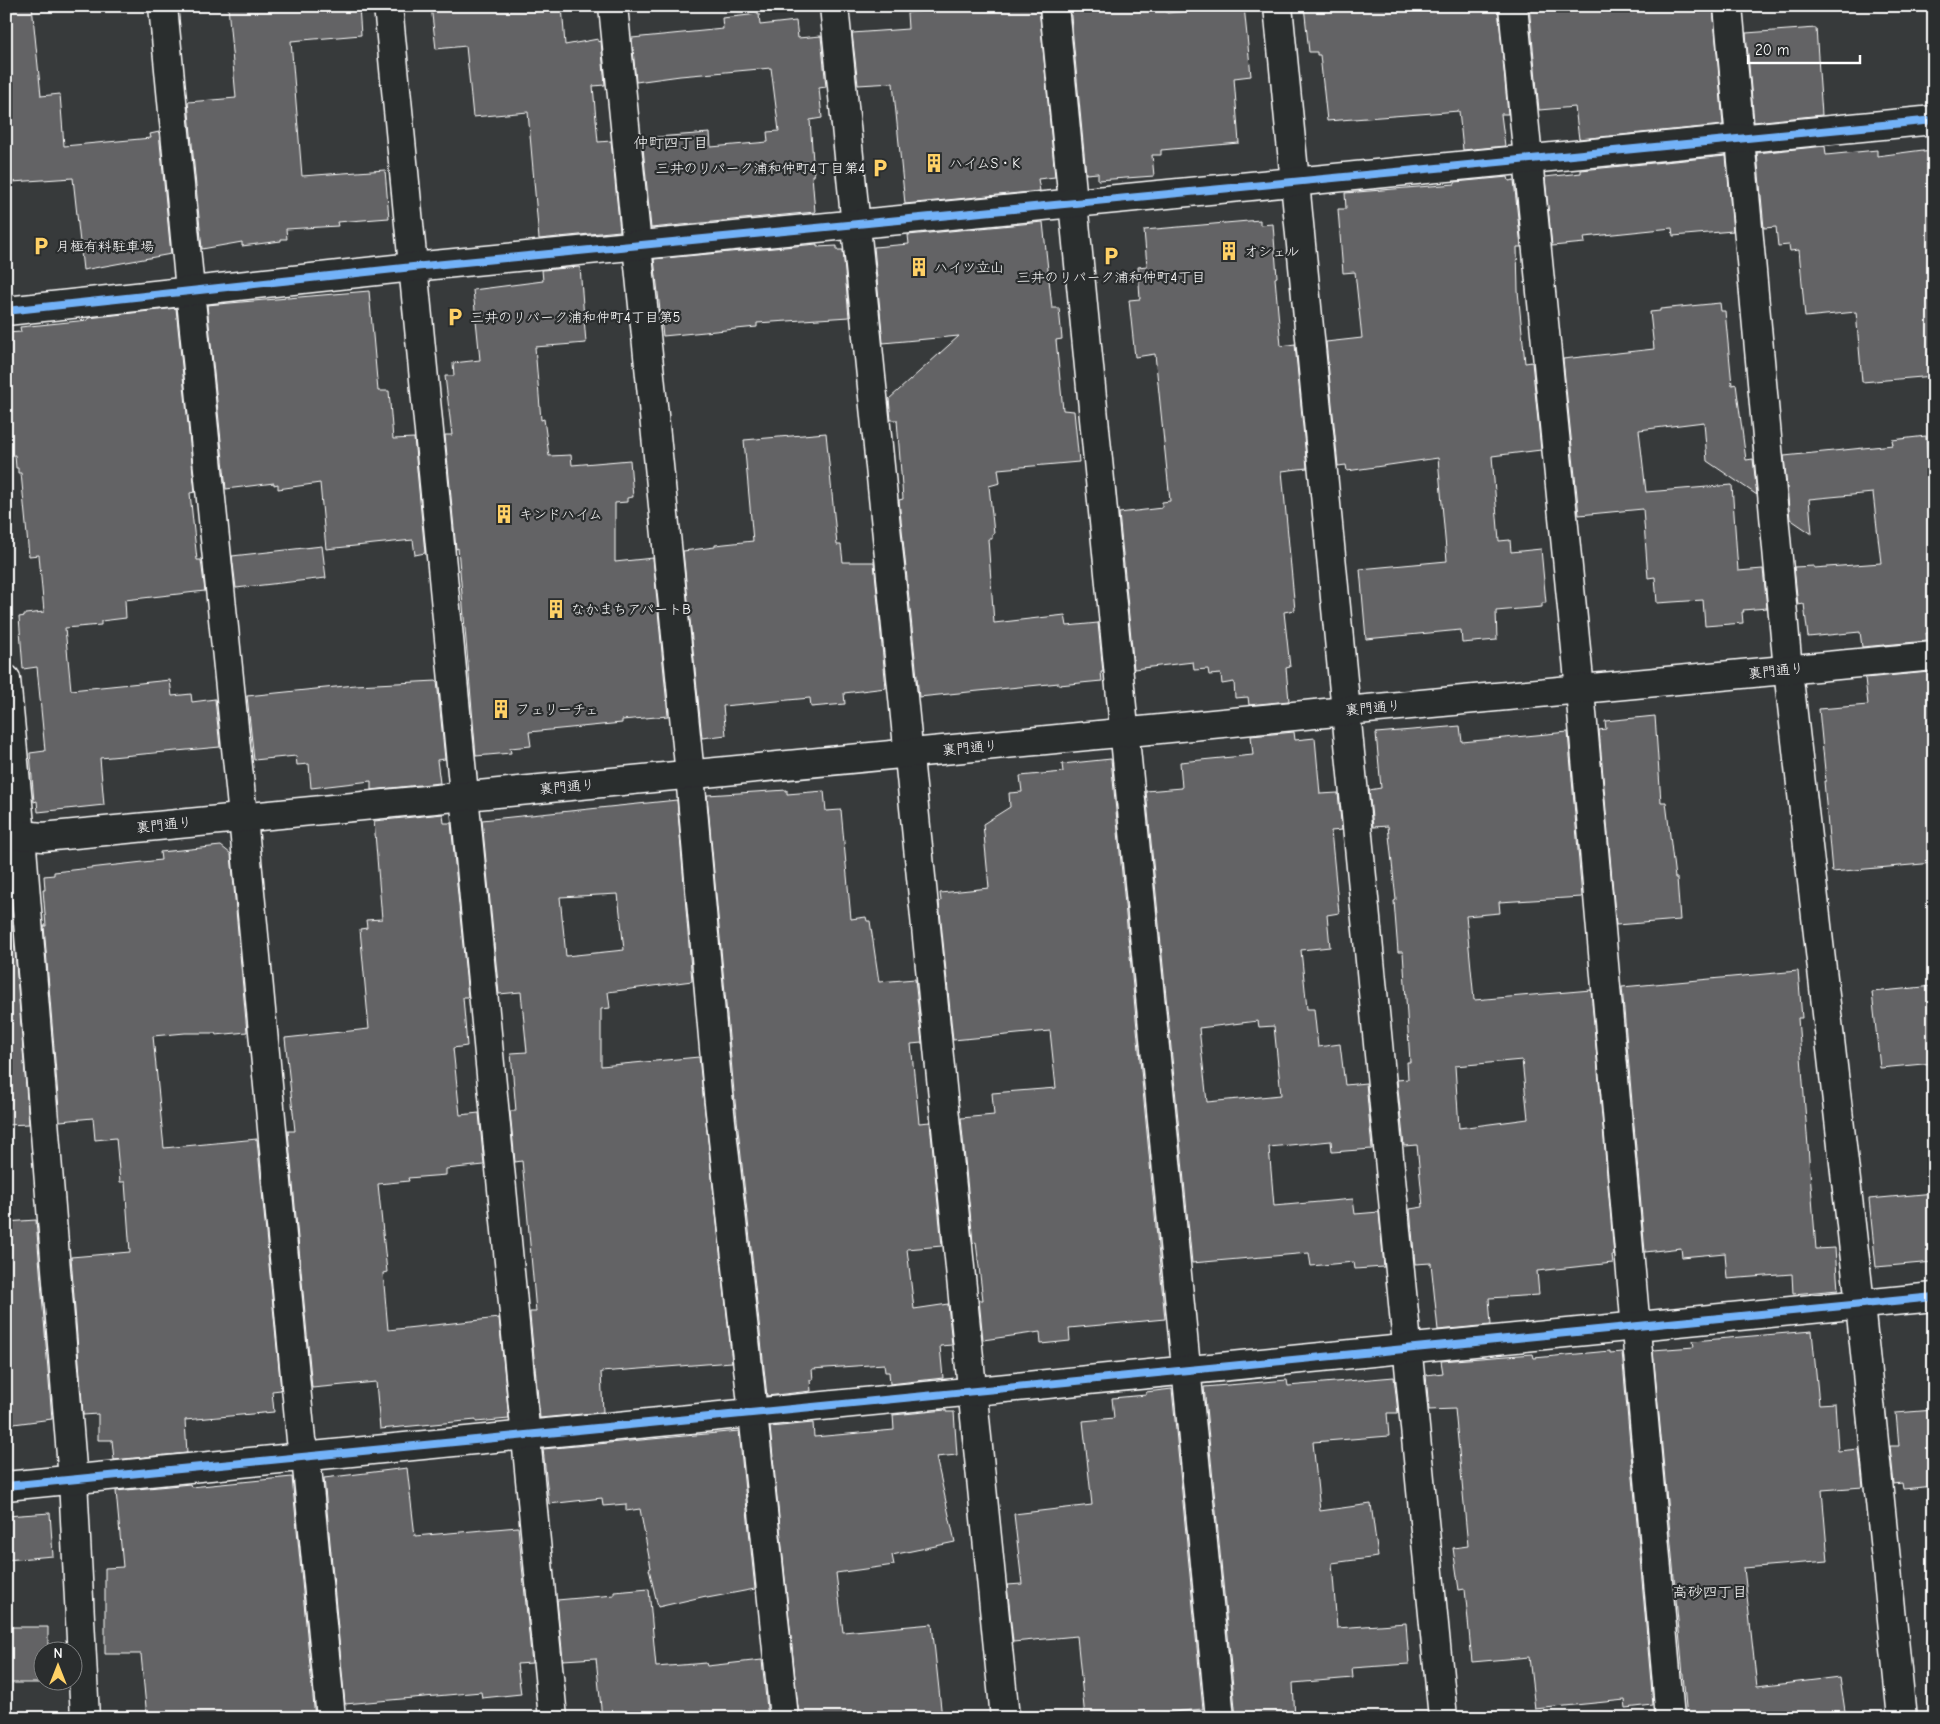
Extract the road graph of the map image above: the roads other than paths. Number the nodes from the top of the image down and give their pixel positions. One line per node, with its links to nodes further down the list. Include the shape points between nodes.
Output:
1 (163, 6): 17 (street)
2 (388, 6): 16 (street)
3 (613, 6): 15 (street)
4 (834, 6): 14 (street)
5 (1054, 6): 13 (street)
6 (1278, 6): 12 (street)
7 (1513, 6): 11 (street)
8 (1728, 6): 10 (street)
9 (1934, 120): 10 (street)
10 (1740, 138): 11 (street); 20 (street)
11 (1528, 159): 12 (street); 22 (street)
12 (1296, 181): 13 (street); 23 (street)
13 (1073, 203): 14 (street); 24 (street)
14 (856, 224): 15 (street); 25 (street)
15 (636, 245): 16 (street); 26 (street)
16 (413, 267): 17 (street); 27 (street)
17 (190, 290): 18 (street); 28 (street)
18 (6, 311)
19 (1934, 656): 20 (street, 裏門通り)
20 (1788, 670): 22 (street, 裏門通り); 31 (street)
21 (6, 679): 29 (street)
22 (1580, 690): 23 (street, 裏門通り); 32 (street)
23 (1346, 711): 24 (street, 裏門通り); 33 (street)
24 (1124, 733): 25 (street, 裏門通り); 34 (street)
25 (908, 754): 26 (street, 裏門通り); 35 (street)
26 (690, 775): 27 (street, 裏門通り); 36 (street, via 718,1094)
27 (464, 796): 28 (street, 裏門通り); 37 (street)
28 (243, 817): 29 (street, 裏門通り, via 43,837); 38 (street, via 301,1440)
29 (14, 836): 39 (street)
30 (1934, 1297): 31 (street)
31 (1860, 1304): 32 (street); 49 (street)
32 (1635, 1326): 33 (street); 48 (street)
33 (1407, 1349): 34 (street); 47 (street)
34 (1186, 1371): 35 (street); 46 (street)
35 (972, 1391): 36 (street); 45 (street)
36 (754, 1413): 37 (street); 44 (street)
37 (526, 1435): 38 (street); 43 (street)
38 (306, 1457): 39 (street); 42 (street)
39 (73, 1480): 40 (street); 41 (street)
40 (6, 1486)
41 (86, 1718)
42 (331, 1718)
43 (553, 1718)
44 (784, 1718)
45 (1005, 1718)
46 (1220, 1718)
47 (1443, 1718)
48 (1670, 1718)
49 (1902, 1718)

